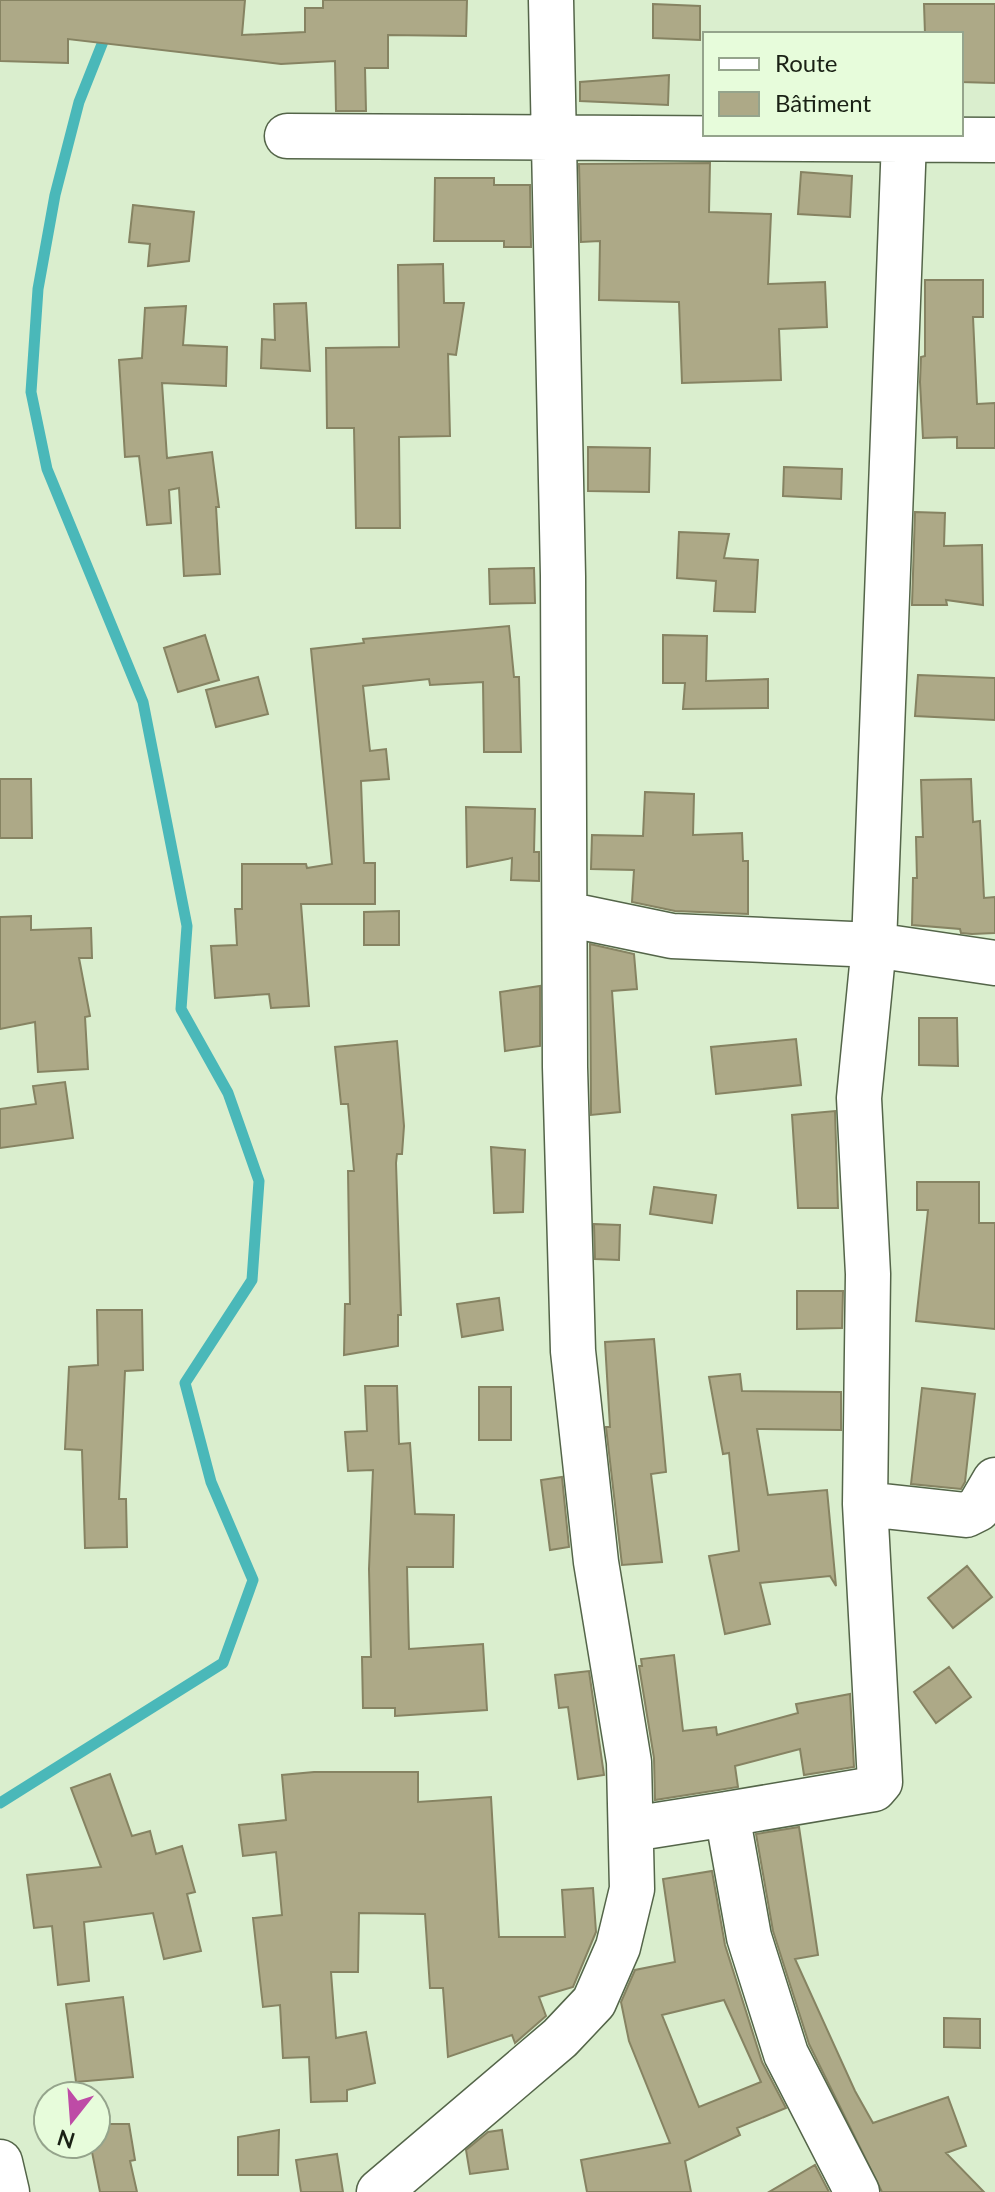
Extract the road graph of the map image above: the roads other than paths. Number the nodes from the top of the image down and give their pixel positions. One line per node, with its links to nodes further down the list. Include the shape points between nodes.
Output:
1 (551, 0): 3 (street)
2 (287, 136): 3 (street)
3 (553, 138): 4 (street); 6 (street)
4 (904, 140): 5 (street); 7 (street)
5 (995, 140)
6 (566, 914): 7 (street, via 672,936); 12 (street, via 573,1351 596,1562 629,1762)
7 (874, 945): 8 (street); 10 (street, via 859,1073 868,1274)
8 (995, 963)
9 (995, 1480): 10 (street, via 978,1509 966,1515)
10 (865, 1504): 11 (street, via 880,1782 874,1789)
11 (727, 1814): 12 (street); 16 (street, via 749,1937 786,2054)
12 (632, 1829): 15 (street, via 632,1889 618,1947 594,2002 560,2038)
13 (0, 2162): 14 (street)
14 (7, 2192)
15 (379, 2192)
16 (857, 2192)

